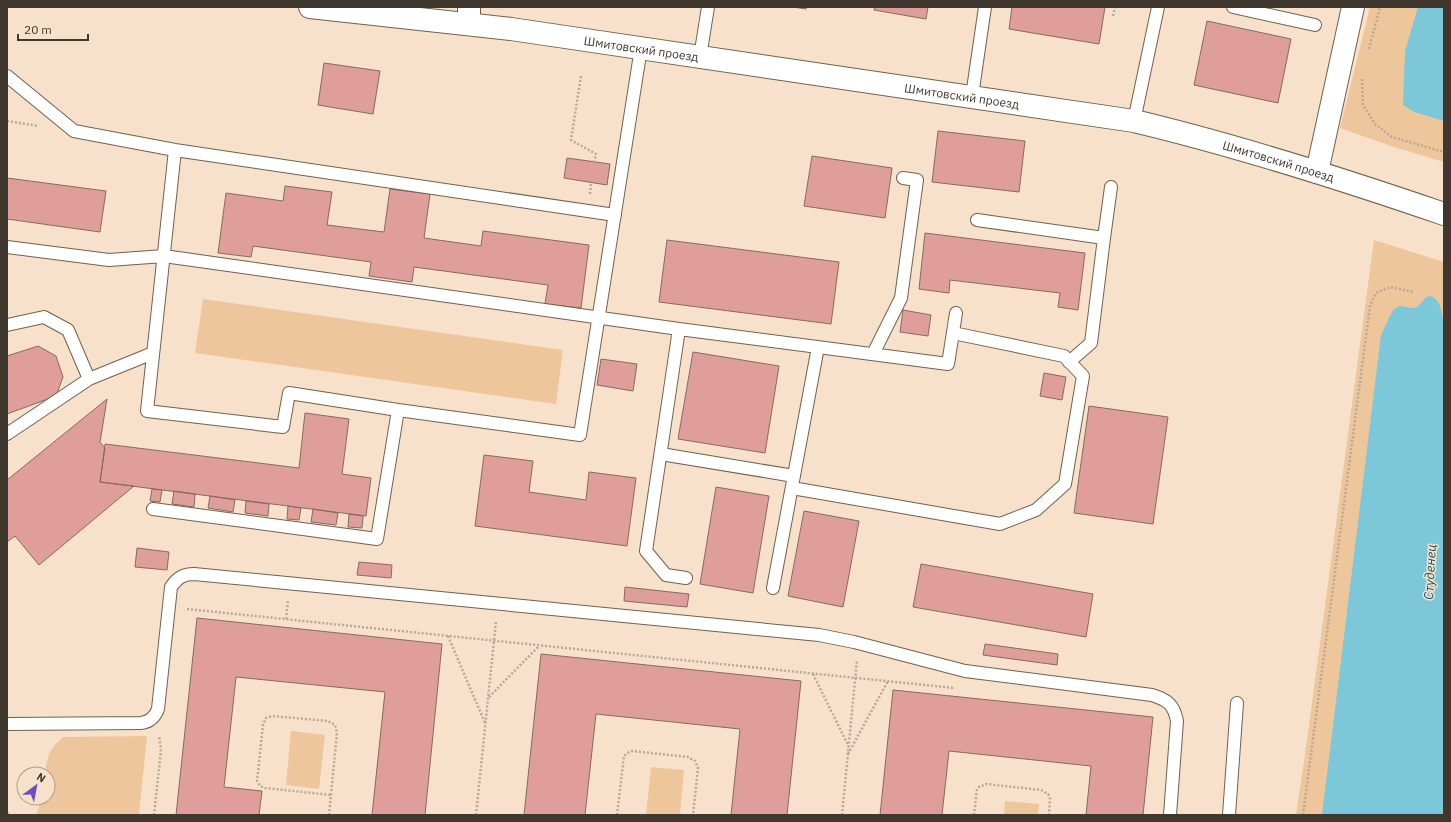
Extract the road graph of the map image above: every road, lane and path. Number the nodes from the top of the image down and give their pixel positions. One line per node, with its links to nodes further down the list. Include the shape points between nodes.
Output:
1 (310, 7): 9 (main road, Шмитовский проезд)
2 (399, 7): 9 (main road, Шмитовский проезд)
3 (708, 7): 13 (lane)
4 (985, 7): 17 (lane)
5 (1115, 7): 10 (path)
6 (1158, 7): 20 (lane)
7 (1233, 7): 11 (lane)
8 (1353, 7): 24 (main road)
9 (469, 15): 12 (main road, Шмитовский проезд)
10 (1113, 16)
11 (1315, 25)
12 (641, 48): 13 (main road, Шмитовский проезд); 27 (lane)
13 (700, 57): 17 (main road, Шмитовский проезд)
14 (7, 76): 18 (lane)
15 (581, 76): 23 (path, via 571,140 596,154)
16 (1362, 77): 22 (path, via 1363,105 1375,124 1392,136)
17 (972, 96): 20 (main road, Шмитовский проезд)
18 (50, 110): 19 (path, via 40,126); 21 (lane, via 74,130)
19 (7, 121)
20 (1134, 121): 24 (main road, Шмитовский проезд)
21 (175, 150): 27 (lane); 32 (lane)
22 (1444, 152)
23 (594, 162)
24 (1317, 172): 28 (main road, Шмитовский проезд)
25 (903, 178): 41 (lane, via 917,180 901,298)
26 (1111, 186): 30 (lane)
27 (615, 214): 35 (lane)
28 (1444, 214)
29 (977, 220): 30 (lane)
30 (1104, 238): 42 (lane, via 1091,343)
31 (7, 247): 32 (lane, via 109,260)
32 (164, 256): 35 (lane); 40 (lane)
33 (1413, 292): 82 (path, via 1391,287 1376,293 1370,306)
34 (956, 313): 38 (lane)
35 (599, 317): 37 (lane); 44 (lane, via 580,435)
36 (7, 325): 43 (lane, via 44,317 68,330)
37 (680, 329): 39 (lane); 46 (lane)
38 (953, 333): 41 (lane, via 948,364); 42 (lane, via 1064,356)
39 (818, 347): 41 (lane); 47 (lane)
40 (153, 353): 43 (lane); 44 (lane, via 147,411 283,427 290,393)
41 (873, 354)
42 (1069, 362): 48 (lane, via 1083,376 1065,484 1036,510 1000,524)
43 (89, 379): 45 (lane)
44 (398, 410): 49 (lane, via 377,539)
45 (7, 434)
46 (661, 454): 47 (lane); 50 (lane, via 646,551 666,575)
47 (794, 476): 48 (lane)
48 (792, 488): 51 (lane)
49 (153, 509)
50 (686, 578)
51 (773, 588)
52 (498, 604): 53 (lane, via 188,574 177,579 171,587); 55 (path); 56 (lane, via 819,635)
53 (168, 607): 54 (path); 65 (lane, via 158,709 152,719 141,723)
54 (448, 636): 55 (path); 64 (path)
55 (494, 641): 57 (path); 62 (path)
56 (859, 643): 59 (path); 80 (lane, via 965,671 1163,698 1173,707 1177,721)
57 (539, 646): 58 (path); 62 (path)
58 (813, 674): 59 (path); 67 (path)
59 (856, 678): 60 (path); 67 (path)
60 (888, 681): 61 (path); 68 (path)
61 (956, 688)
62 (488, 697): 64 (path)
63 (1237, 703): 81 (lane)
64 (486, 723): 74 (path)
65 (7, 724)
66 (159, 736): 72 (path, via 161,750)
67 (848, 746): 68 (path)
68 (848, 755): 77 (path)
69 (331, 795): 69 (path, via 260,786 257,781 266,718 272,716 335,725 337,732); 73 (path)
70 (7, 812): 71 (path)
71 (11, 815)
72 (154, 815)
73 (329, 815)
74 (476, 815)
75 (617, 815): 76 (path, via 623,760 626,754 632,751 688,757 695,761 698,768)
76 (693, 815)
77 (842, 815)
78 (974, 815): 79 (path, via 977,789 986,784 1041,790 1050,797)
79 (1049, 815)
80 (1170, 815)
81 (1229, 815)
82 (1303, 815)

